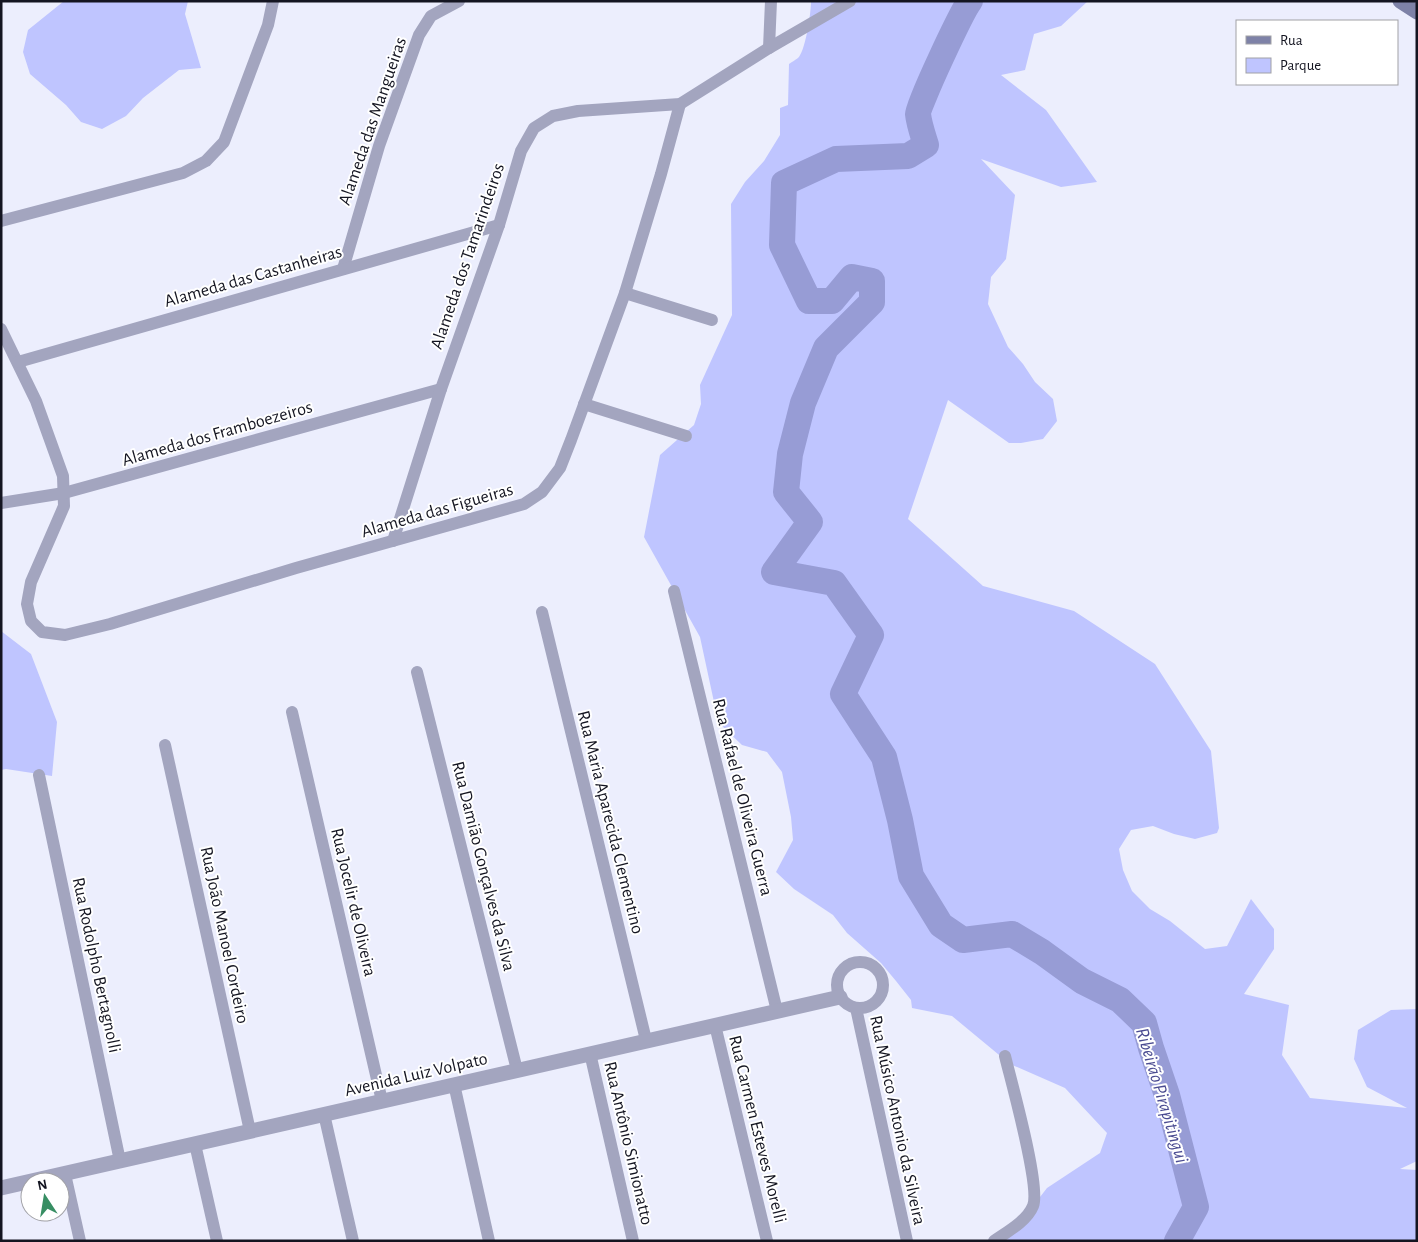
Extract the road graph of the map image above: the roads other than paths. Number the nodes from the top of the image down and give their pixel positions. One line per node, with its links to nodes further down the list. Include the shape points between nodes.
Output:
1 (273, 1): 9 (street, via 268,25 224,142 206,161 183,173)
2 (459, 1): 11 (street, Alameda das Mangueiras, via 431,16 419,35 379,146)
3 (771, 1): 7 (street)
4 (850, 1): 7 (street)
5 (1400, 1): 6 (main road)
6 (1417, 12)
7 (769, 48): 8 (street)
8 (680, 104): 10 (street, Alameda dos Tamarindeiros, via 578,111 552,116 534,128 521,151); 12 (street, Alameda das Figueiras)
9 (1, 221)
10 (499, 225): 11 (street, Alameda das Castanheiras); 16 (street, Alameda dos Tamarindeiros)
11 (343, 269): 15 (street, Alameda das Castanheiras)
12 (625, 293): 13 (street); 17 (street, Alameda das Figueiras)
13 (712, 320)
14 (1, 328): 15 (street)
15 (18, 362): 19 (street, via 63,476)
16 (441, 389): 19 (street, Alameda dos Framboezeiros); 21 (street, Alameda dos Tamarindeiros)
17 (584, 404): 18 (street); 21 (street, Alameda das Figueiras, via 560,468 542,492 524,504)
18 (686, 436)
19 (64, 493): 20 (street, Alameda dos Framboezeiros); 21 (street, Alameda das Figueiras, via 64,506 31,582 27,604 31,620 42,632 65,635 110,624)
20 (1, 503)
21 (394, 541)
22 (674, 591): 30 (street, Rua Rafael de Oliveira Guerra)
23 (542, 612): 32 (street, Rua Maria Aparecida Clementino)
24 (417, 672): 35 (street, Rua Damião Gonçalves da Silva)
25 (292, 712): 37 (street, Rua Jocelir de Oliveira)
26 (165, 745): 39 (street, Rua João Manoel Cordeiro)
27 (39, 775): 41 (street, Rua Rodolpho Bertagnolli)
28 (840, 997): 29 (street); 29 (street, via 837,986 842,970 858,962 875,966 883,982 883,990 873,1004); 30 (street, Avenida Luiz Volpato)
29 (856, 1008): 52 (street, Rua Músico Antonio da Silveira)
30 (777, 1011): 31 (street, Avenida Luiz Volpato)
31 (715, 1025): 32 (street, Avenida Luiz Volpato); 51 (street, Rua Carmen Esteves Morelli)
32 (646, 1040): 33 (street, Avenida Luiz Volpato)
33 (590, 1053): 35 (street, Avenida Luiz Volpato); 50 (street, Rua Antônio Simionatto)
34 (1005, 1056): 53 (street, via 1036,1193 1034,1206 1024,1219)
35 (517, 1070): 36 (street, Avenida Luiz Volpato)
36 (454, 1084): 37 (street, Avenida Luiz Volpato); 49 (street)
37 (382, 1101): 38 (street, Avenida Luiz Volpato)
38 (324, 1114): 39 (street, Avenida Luiz Volpato); 48 (street)
39 (250, 1131): 40 (street, Avenida Luiz Volpato)
40 (195, 1144): 41 (street, Avenida Luiz Volpato); 47 (street)
41 (120, 1162): 42 (street, Avenida Luiz Volpato)
42 (70, 1173)
43 (20, 1184): 44 (street, Avenida Luiz Volpato)
44 (1, 1188)
45 (70, 1196): 46 (street)
46 (80, 1241)
47 (217, 1241)
48 (353, 1241)
49 (489, 1241)
50 (633, 1241)
51 (767, 1241)
52 (907, 1241)
53 (994, 1241)

